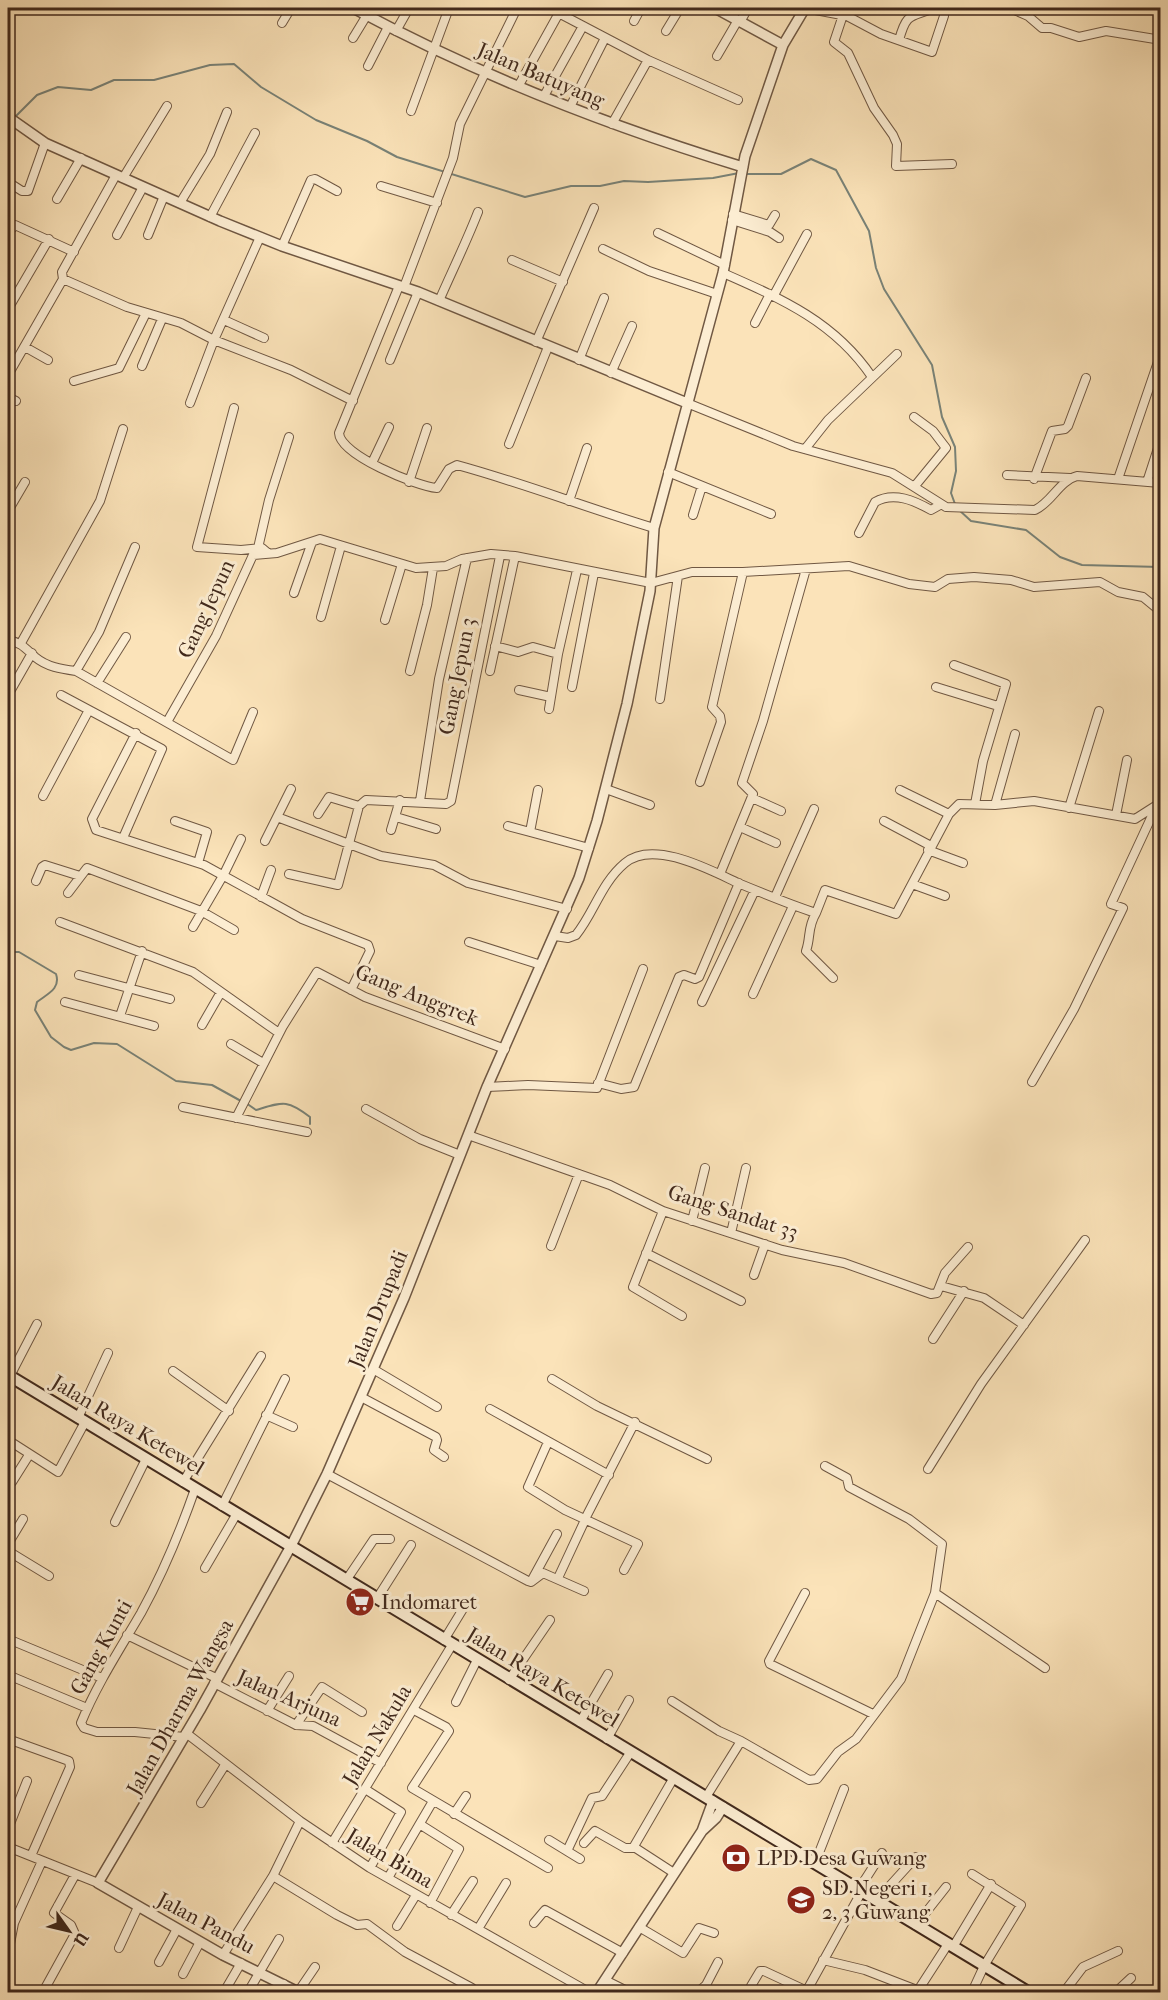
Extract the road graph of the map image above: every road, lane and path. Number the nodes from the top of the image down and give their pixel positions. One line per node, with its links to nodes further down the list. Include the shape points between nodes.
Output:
1 (291, 8): 21 (street)
2 (353, 8): 16 (street, Jalan Batuyang)
3 (410, 8): 23 (street)
4 (449, 8): 29 (street)
5 (517, 8): 34 (street)
6 (549, 8): 15 (street)
7 (641, 8): 19 (street)
8 (680, 8): 24 (street)
9 (715, 8): 20 (street)
10 (748, 8): 20 (street)
11 (805, 8): 17 (street); 28 (street, Jalan Drupadi)
12 (852, 8): 17 (street)
13 (934, 8): 27 (street, via 913,13)
14 (1010, 8): 31 (street, via 1042,28 1079,37 1106,31 1155,39 1160,44)
15 (559, 14): 22 (street); 35 (street)
16 (367, 15): 23 (street, Jalan Batuyang); 25 (street)
17 (845, 16): 27 (street); 49 (street, via 834,42 848,53 874,108 893,135 898,167)
18 (944, 16): 27 (street, via 932,52)
19 (634, 21)
20 (739, 21): 28 (street); 30 (street)
21 (282, 23)
22 (583, 26): 26 (street); 36 (street)
23 (392, 29): 29 (street, Jalan Batuyang); 33 (street)
24 (666, 31)
25 (353, 38)
26 (605, 38): 32 (street); 39 (street)
27 (899, 40)
28 (783, 45): 46 (street, Jalan Drupadi)
29 (434, 48): 34 (street, Jalan Batuyang); 40 (street)
30 (717, 56)
31 (1161, 56)
32 (648, 60): 37 (street); 43 (street)
33 (368, 66)
34 (486, 72): 35 (street, Jalan Batuyang); 59 (street, via 460,124)
35 (519, 86): 36 (street, Jalan Batuyang)
36 (544, 96): 39 (street, Jalan Batuyang)
37 (738, 100)
38 (167, 106): 51 (street)
39 (570, 107): 43 (street, Jalan Batuyang)
40 (411, 111)
41 (227, 112): 58 (street, via 210,154)
42 (10, 119): 45 (street)
43 (612, 124): 48 (street, Jalan Batuyang)
44 (255, 133): 63 (street)
45 (45, 142): 47 (street); 52 (street, via 28,191)
46 (745, 156): 48 (street); 50 (street, Jalan Drupadi)
47 (81, 158): 51 (street); 57 (street)
48 (722, 161): 50 (street, Jalan Batuyang)
49 (952, 164)
50 (742, 169): 64 (street, Jalan Drupadi)
51 (119, 176): 54 (street); 75 (street)
52 (8, 182)
53 (381, 186): 59 (street)
54 (143, 187): 56 (street); 68 (street)
55 (337, 191): 73 (street, via 311,180)
56 (164, 196): 58 (street); 69 (street)
57 (57, 199)
58 (180, 203): 63 (street)
59 (437, 203): 80 (street)
60 (594, 208): 79 (street)
61 (478, 212): 85 (street)
62 (775, 215): 64 (street, via 769,225)
63 (210, 217): 70 (street)
64 (733, 217): 71 (street); 77 (street, Jalan Drupadi)
65 (8, 233): 72 (street, via 15,225)
66 (658, 233): 77 (street)
67 (807, 234): 83 (street)
68 (117, 235)
69 (148, 235)
70 (260, 237): 73 (street); 89 (street)
71 (779, 238)
72 (49, 239): 75 (street); 86 (street)
73 (282, 246): 80 (street)
74 (603, 249): 82 (street, via 649,271)
75 (74, 252): 78 (street, via 62,272)
76 (512, 260): 79 (street)
77 (724, 269): 82 (street, Jalan Drupadi); 83 (street)
78 (63, 279): 87 (street); 95 (street)
79 (563, 282): 94 (street)
80 (402, 287): 81 (street); 110 (street)
81 (418, 292): 85 (street); 100 (street)
82 (717, 294): 112 (street, Jalan Drupadi)
83 (772, 294): 90 (street); 105 (street, via 829,328 849,346)
84 (604, 298): 101 (street)
85 (439, 301): 94 (street)
86 (8, 309)
87 (146, 313): 88 (street); 107 (street, via 119,368)
88 (162, 318): 93 (street); 102 (street)
89 (224, 320): 92 (street); 93 (street)
90 (755, 323)
91 (632, 326): 103 (street)
92 (264, 338)
93 (214, 340): 110 (street, via 291,370); 111 (street)
94 (536, 342): 96 (street)
95 (25, 347): 99 (street); 104 (street)
96 (548, 347): 101 (street); 120 (street)
97 (897, 354): 105 (street)
98 (1161, 356): 128 (street)
99 (48, 360)
100 (390, 360)
101 (579, 360): 103 (street)
102 (142, 366)
103 (611, 373): 112 (street)
104 (8, 375)
105 (872, 377): 122 (street)
106 (1086, 378): 127 (street, via 1067,427 1052,431)
107 (74, 381)
108 (8, 397): 109 (street)
109 (16, 401)
110 (353, 401): 123 (street, via 339,438)
111 (190, 403)
112 (687, 403): 122 (street); 124 (street, Jalan Drupadi)
113 (234, 408): 145 (street, via 197,547)
114 (914, 417): 134 (street, via 933,431 946,448)
115 (389, 427): 123 (street)
116 (427, 428): 130 (street)
117 (123, 429): 164 (street, via 100,501)
118 (289, 437): 145 (street)
119 (1161, 442): 131 (street)
120 (509, 444)
121 (587, 448): 135 (street)
122 (805, 449): 134 (street, via 892,473)
123 (372, 463): 130 (street)
124 (668, 472): 133 (street); 140 (street, Jalan Drupadi)
125 (1007, 475): 127 (street)
126 (1070, 478): 127 (street); 128 (street); 136 (street, via 1035,510 962,510)
127 (1034, 479)
128 (1118, 479): 131 (street)
129 (25, 482): 137 (street)
130 (409, 482): 135 (street, via 437,488 457,465 522,482)
131 (1147, 482): 132 (street)
132 (1161, 483)
133 (702, 486): 138 (street); 139 (street)
134 (914, 487): 136 (street)
135 (569, 501): 140 (street)
136 (940, 505): 141 (street, via 932,510 908,498 880,500 875,502)
137 (8, 512)
138 (771, 514)
139 (693, 515)
140 (654, 528): 157 (street, Jalan Drupadi)
141 (859, 533)
142 (312, 542): 143 (street, Gang Jepun, via 326,540); 146 (street, Gang Jepun); 158 (street)
143 (341, 546): 150 (street, Gang Jepun); 160 (street)
144 (135, 547): 169 (street, via 99,632)
145 (258, 548): 146 (street)
146 (268, 553): 185 (street, Gang Jepun, via 250,558 216,636)
147 (500, 556): 148 (street, Gang Jepun); 149 (street, Gang Jepun); 197 (street, Gang Jepun 3, via 449,803)
148 (515, 556): 153 (street, Gang Jepun); 165 (street)
149 (467, 558): 151 (street, Gang Jepun); 197 (street, via 439,679)
150 (402, 564): 151 (street, Gang Jepun); 161 (street)
151 (433, 568): 170 (street)
152 (806, 569): 154 (street); 159 (street, via 849,566 909,584 935,587 948,579 966,577 1011,580 1034,587 1100,582 1118,592 1143,597); 195 (street, via 742,783)
153 (577, 570): 155 (street, Gang Jepun); 167 (street)
154 (743, 572): 156 (street, via 692,572); 189 (street, via 712,707 721,722)
155 (594, 573): 157 (street, Gang Jepun); 173 (street)
156 (678, 576): 157 (street); 179 (street)
157 (651, 583): 191 (street, Jalan Drupadi)
158 (294, 593)
159 (1161, 611)
160 (321, 617)
161 (385, 620)
162 (126, 637): 172 (street)
163 (8, 641): 164 (street)
164 (21, 643): 166 (street)
165 (495, 646): 167 (street, via 518,652 533,647); 171 (street)
166 (32, 653): 169 (street, via 51,666); 176 (street)
167 (558, 654): 178 (street)
168 (954, 665): 180 (street, via 1005,682)
169 (76, 671): 172 (street)
170 (410, 671)
171 (490, 671)
172 (97, 683): 185 (street)
173 (572, 687)
174 (936, 687): 180 (street)
175 (519, 690): 178 (street)
176 (8, 695)
177 (62, 695): 182 (street)
178 (551, 697): 181 (street)
179 (660, 699)
180 (998, 706): 198 (street)
181 (549, 709)
182 (89, 710): 186 (street); 194 (street)
183 (1099, 711): 203 (street)
184 (253, 712): 185 (street, via 233,759)
185 (167, 723)
186 (136, 733): 218 (street, via 162,752); 218 (street, via 92,819 96,830)
187 (1015, 734): 202 (street)
188 (1126, 760): 208 (street)
189 (700, 782)
190 (291, 789): 209 (street)
191 (606, 789): 200 (street); 223 (street, Jalan Drupadi)
192 (538, 790): 217 (street)
193 (900, 790): 207 (street)
194 (43, 796)
195 (752, 798): 205 (street); 214 (street)
196 (400, 800): 197 (street); 201 (street, via 366,800); 210 (street)
197 (420, 801)
198 (975, 804): 202 (street); 207 (street, via 959,804)
199 (1159, 804): 208 (street, via 1135,819); 268 (street, via 1111,903 1123,908 1070,1017)
200 (650, 805)
201 (359, 806): 206 (street, via 329,798); 222 (street)
202 (995, 806): 203 (street, via 1030,801)
203 (1069, 808): 208 (street)
204 (814, 809): 239 (street)
205 (782, 811)
206 (318, 814)
207 (949, 814): 224 (street)
208 (1116, 815)
209 (277, 817): 220 (street); 222 (street)
210 (396, 817): 215 (street); 216 (street)
211 (175, 821): 225 (street, via 207,832)
212 (884, 821): 224 (street)
213 (508, 826): 217 (street)
214 (740, 827): 221 (street); 230 (street)
215 (436, 829)
216 (391, 830)
217 (530, 832): 223 (street)
218 (123, 838): 225 (street)
219 (241, 839): 228 (street)
220 (265, 841)
221 (776, 843)
222 (351, 844): 229 (street, via 337,886); 241 (street, via 381,856 434,865 468,883)
223 (589, 848): 241 (street, Jalan Drupadi)
224 (930, 848): 226 (street); 234 (street)
225 (198, 863): 228 (street)
226 (963, 863)
227 (271, 870): 238 (street)
228 (224, 874): 238 (street); 242 (street)
229 (289, 874)
230 (720, 874): 233 (street); 247 (street, via 693,861 639,856 627,861 596,899 576,935)
231 (80, 876): 232 (street, via 45,865); 236 (street); 242 (street, via 87,868)
232 (36, 881)
233 (739, 883): 235 (street); 269 (street, via 699,977 679,977 634,1087 621,1089)
234 (912, 884): 237 (street); 243 (street, via 896,914 825,890)
235 (755, 890): 239 (street); 260 (street)
236 (68, 893)
237 (945, 896)
238 (261, 897): 255 (street, via 302,919 369,946)
239 (775, 897): 240 (street)
240 (793, 906): 243 (street); 257 (street)
241 (567, 909): 247 (street, Jalan Drupadi)
242 (201, 912): 245 (street); 246 (street)
243 (816, 913): 253 (street, via 808,927 810,942 806,951)
244 (60, 922): 249 (street)
245 (193, 927)
246 (234, 930)
247 (555, 936): 250 (street, Jalan Drupadi)
248 (470, 942): 250 (street)
249 (142, 951): 254 (street); 256 (street, via 194,972)
250 (542, 965): 266 (street, Jalan Drupadi)
251 (643, 969): 269 (street)
252 (79, 975): 254 (street)
253 (833, 978)
254 (130, 988): 258 (street); 261 (street)
255 (351, 990): 264 (street, Gang Anggrek, via 315,973); 266 (street, Gang Anggrek)
256 (221, 992): 262 (street); 264 (street)
257 (753, 994)
258 (170, 999)
259 (65, 1002): 261 (street)
260 (702, 1002)
261 (120, 1016): 263 (street)
262 (202, 1025)
263 (154, 1026)
264 (279, 1033): 267 (street, Gang Anggrek)
265 (231, 1044): 267 (street)
266 (505, 1049): 270 (street, Jalan Drupadi)
267 (263, 1063): 273 (street, Gang Anggrek)
268 (1032, 1082)
269 (598, 1083): 270 (street, via 593,1089)
270 (488, 1084): 275 (street, Jalan Drupadi)
271 (183, 1107): 273 (street)
272 (366, 1108): 276 (street, via 420,1139)
273 (236, 1118): 274 (street)
274 (307, 1132)
275 (468, 1135): 276 (street, Jalan Drupadi); 279 (street, Gang Sandat 33)
276 (460, 1155): 298 (street, Jalan Drupadi)
277 (705, 1168): 281 (street)
278 (746, 1168): 282 (street)
279 (579, 1174): 280 (street, Gang Sandat 33); 285 (street)
280 (663, 1211): 281 (street, Gang Sandat 33); 287 (street)
281 (692, 1221): 282 (street, Gang Sandat 33)
282 (731, 1233): 284 (street, Gang Sandat 33)
283 (1085, 1240): 294 (street)
284 (765, 1244): 288 (street); 289 (street, Gang Sandat 33, via 844,1263 931,1294)
285 (551, 1246)
286 (968, 1247): 289 (street, via 945,1273)
287 (646, 1253): 291 (street); 292 (street, via 633,1287)
288 (753, 1275)
289 (941, 1286): 290 (street)
290 (964, 1291): 294 (street, via 984,1298); 295 (street)
291 (741, 1301)
292 (682, 1316)
293 (37, 1324): 300 (street)
294 (1024, 1325): 318 (street)
295 (933, 1339)
296 (108, 1353): 308 (street)
297 (261, 1356): 306 (street)
298 (373, 1369): 303 (street, Jalan Drupadi); 304 (street)
299 (173, 1371): 306 (street)
300 (9, 1376): 308 (main road, Jalan Raya Ketewel)
301 (285, 1379): 307 (street)
302 (552, 1379): 309 (street, via 597,1406)
303 (361, 1397): 314 (street, via 436,1437 434,1450); 319 (street, Jalan Drupadi)
304 (437, 1407)
305 (490, 1409): 312 (street)
306 (229, 1410): 322 (street)
307 (266, 1414): 310 (street); 324 (street)
308 (82, 1420): 313 (street, via 58,1472); 315 (main road, Jalan Raya Ketewel)
309 (635, 1422): 316 (street); 320 (street)
310 (292, 1427)
311 (8, 1440): 313 (street)
312 (548, 1442): 320 (street); 327 (street, via 528,1487)
313 (29, 1455): 321 (street)
314 (444, 1457)
315 (146, 1459): 322 (main road, Jalan Raya Ketewel); 328 (street)
316 (707, 1459)
317 (825, 1466): 344 (street, via 848,1478 849,1487 941,1541)
318 (927, 1469)
319 (327, 1474): 334 (street, Jalan Drupadi); 341 (street)
320 (609, 1475): 327 (street)
321 (12, 1482)
322 (183, 1482): 323 (main road, Jalan Raya Ketewel)
323 (195, 1489): 324 (main road, Jalan Raya Ketewel); 348 (street, Gang Kunti, via 172,1551)
324 (222, 1506): 325 (main road, Jalan Raya Ketewel)
325 (236, 1515): 334 (main road, Jalan Raya Ketewel); 336 (street)
326 (23, 1519): 329 (street)
327 (585, 1519): 337 (street, via 639,1545); 339 (street)
328 (115, 1522)
329 (11, 1528): 332 (street)
330 (557, 1534): 341 (street)
331 (390, 1539): 340 (street, via 374,1539)
332 (8, 1544)
333 (411, 1545): 345 (street)
334 (291, 1546): 340 (main road, Jalan Raya Ketewel); 357 (street, Jalan Dharma Wangsa)
335 (8, 1551): 338 (street)
336 (205, 1568)
337 (624, 1570)
338 (49, 1576)
339 (558, 1578): 341 (street, via 543,1573); 342 (street)
340 (347, 1579): 345 (main road, Jalan Raya Ketewel)
341 (530, 1582)
342 (584, 1592)
343 (805, 1593): 366 (street, via 770,1664)
344 (935, 1593): 352 (street); 366 (street, via 901,1679)
345 (378, 1597): 350 (main road, Jalan Raya Ketewel)
346 (466, 1604): 350 (street, Jalan Nakula)
347 (550, 1620): 358 (street)
348 (127, 1635): 356 (street, Gang Kunti); 357 (street, Jalan Arjuna)
349 (8, 1639): 356 (street)
350 (448, 1642): 351 (main road, Jalan Raya Ketewel); 363 (street, Jalan Nakula)
351 (477, 1660): 358 (main road, Jalan Raya Ketewel); 361 (street)
352 (1045, 1668)
353 (609, 1674): 367 (street)
354 (8, 1675): 362 (street)
355 (288, 1676): 364 (street)
356 (102, 1678): 362 (street, Gang Kunti)
357 (215, 1680): 364 (street, Jalan Arjuna); 369 (street, Jalan Dharma Wangsa)
358 (509, 1680): 367 (main road, Jalan Raya Ketewel)
359 (629, 1700): 371 (street)
360 (672, 1701): 372 (street)
361 (456, 1702)
362 (87, 1708): 369 (street, Gang Kunti, via 81,1726 88,1730)
363 (414, 1710): 374 (street, Jalan Nakula); 382 (street, via 449,1729 411,1786)
364 (267, 1711): 368 (street, Jalan Arjuna)
365 (362, 1712): 368 (street, via 322,1687)
366 (873, 1714): 372 (street, via 856,1739 838,1752 817,1779 809,1780)
367 (580, 1722): 371 (main road, Jalan Raya Ketewel)
368 (296, 1725): 374 (street, Jalan Arjuna, via 313,1726)
369 (185, 1735): 375 (street, Jalan Bima); 410 (street, Jalan Dharma Wangsa)
370 (8, 1739): 397 (street, via 69,1761 70,1767)
371 (607, 1739): 373 (main road, Jalan Raya Ketewel)
372 (741, 1741): 381 (street)
373 (630, 1753): 376 (main road, Jalan Raya Ketewel); 395 (street, via 602,1796 592,1798)
374 (381, 1763): 378 (street, Jalan Nakula)
375 (225, 1765): 383 (street); 386 (street, Jalan Bima)
376 (673, 1779): 381 (main road, Jalan Raya Ketewel); 394 (street)
377 (27, 1781): 388 (street)
378 (365, 1789): 391 (street, Jalan Nakula); 402 (street, via 401,1812)
379 (844, 1789): 401 (street)
380 (466, 1796): 385 (street)
381 (709, 1799): 384 (main road, Jalan Raya Ketewel); 389 (street)
382 (433, 1801): 385 (street); 387 (street)
383 (201, 1803)
384 (723, 1807): 389 (street); 401 (main road, Jalan Raya Ketewel)
385 (454, 1814): 403 (street)
386 (300, 1821): 391 (street, Jalan Bima); 407 (street)
387 (421, 1825): 408 (street); 417 (street, via 459,1849)
388 (8, 1830)
389 (702, 1831): 404 (street)
390 (549, 1840): 395 (street)
391 (332, 1843): 402 (street, Jalan Bima)
392 (584, 1844): 394 (street, via 595,1831 626,1848)
393 (8, 1847): 397 (street)
394 (634, 1847): 404 (street)
395 (567, 1851): 399 (street)
396 (882, 1853): 414 (street)
397 (30, 1856): 400 (street)
398 (916, 1857): 416 (street)
399 (580, 1859)
400 (42, 1861): 406 (street); 420 (street)
401 (815, 1863): 414 (main road, Jalan Raya Ketewel)
402 (370, 1868): 408 (street, Jalan Bima)
403 (548, 1868)
404 (674, 1873): 424 (street)
405 (972, 1874): 412 (street)
406 (75, 1875): 410 (street); 449 (street, via 54,1913 71,1925 75,1934)
407 (273, 1876): 435 (street); 448 (street, via 337,1915 357,1925 367,1924 405,1952)
408 (388, 1878): 415 (street, Jalan Bima)
409 (472, 1881): 419 (street)
410 (98, 1883): 418 (street, Jalan Pandu)
411 (506, 1883): 426 (street)
412 (991, 1884): 430 (street); 440 (street, via 1021,1905)
413 (946, 1887): 422 (street)
414 (861, 1890): 416 (main road, Jalan Raya Ketewel); 436 (street)
415 (416, 1895): 417 (street, Jalan Bima); 423 (street)
416 (876, 1901): 422 (main road, Jalan Raya Ketewel)
417 (430, 1903): 419 (street, Jalan Bima)
418 (138, 1907): 425 (street, Jalan Pandu); 431 (street)
419 (451, 1915): 426 (street, Jalan Bima)
420 (11, 1921): 434 (street)
421 (534, 1923): 433 (street, via 545,1910)
422 (916, 1925): 430 (main road, Jalan Raya Ketewel)
423 (397, 1926)
424 (639, 1927): 427 (street, via 683,1953 699,1928); 433 (street)
425 (177, 1929): 429 (street, Jalan Pandu); 437 (street)
426 (478, 1929): 454 (street, Jalan Bima)
427 (714, 1933)
428 (279, 1940): 442 (street)
429 (200, 1942): 435 (street, Jalan Pandu); 443 (street)
430 (951, 1946): 440 (main road, Jalan Raya Ketewel); 459 (street)
431 (119, 1948)
432 (1118, 1951): 462 (street, via 1083,1966)
433 (622, 1953): 445 (street)
434 (8, 1954)
435 (223, 1955): 439 (street, Jalan Pandu)
436 (823, 1960): 458 (street); 459 (street, via 865,1970)
437 (159, 1962)
438 (718, 1962): 457 (street)
439 (241, 1963): 442 (street, Jalan Pandu); 451 (street)
440 (984, 1966): 460 (street); 461 (main road, Jalan Raya Ketewel)
441 (315, 1967): 453 (street)
442 (260, 1971): 447 (street, Jalan Pandu); 452 (street)
443 (183, 1974)
444 (1131, 1978): 463 (street)
445 (605, 1980): 455 (street); 456 (street)
446 (752, 1986): 458 (street, via 760,1971 764,1971)
447 (282, 1988): 453 (street, Jalan Pandu)
448 (472, 1988)
449 (45, 1990): 450 (street)
450 (55, 1992)
451 (224, 1992)
452 (248, 1992)
453 (298, 1992)
454 (589, 1992)
455 (597, 1992)
456 (629, 1992)
457 (698, 1992)
458 (806, 1992)
459 (919, 1992)
460 (972, 1992)
461 (1028, 1992)
462 (1064, 1992)
463 (1116, 1992)

